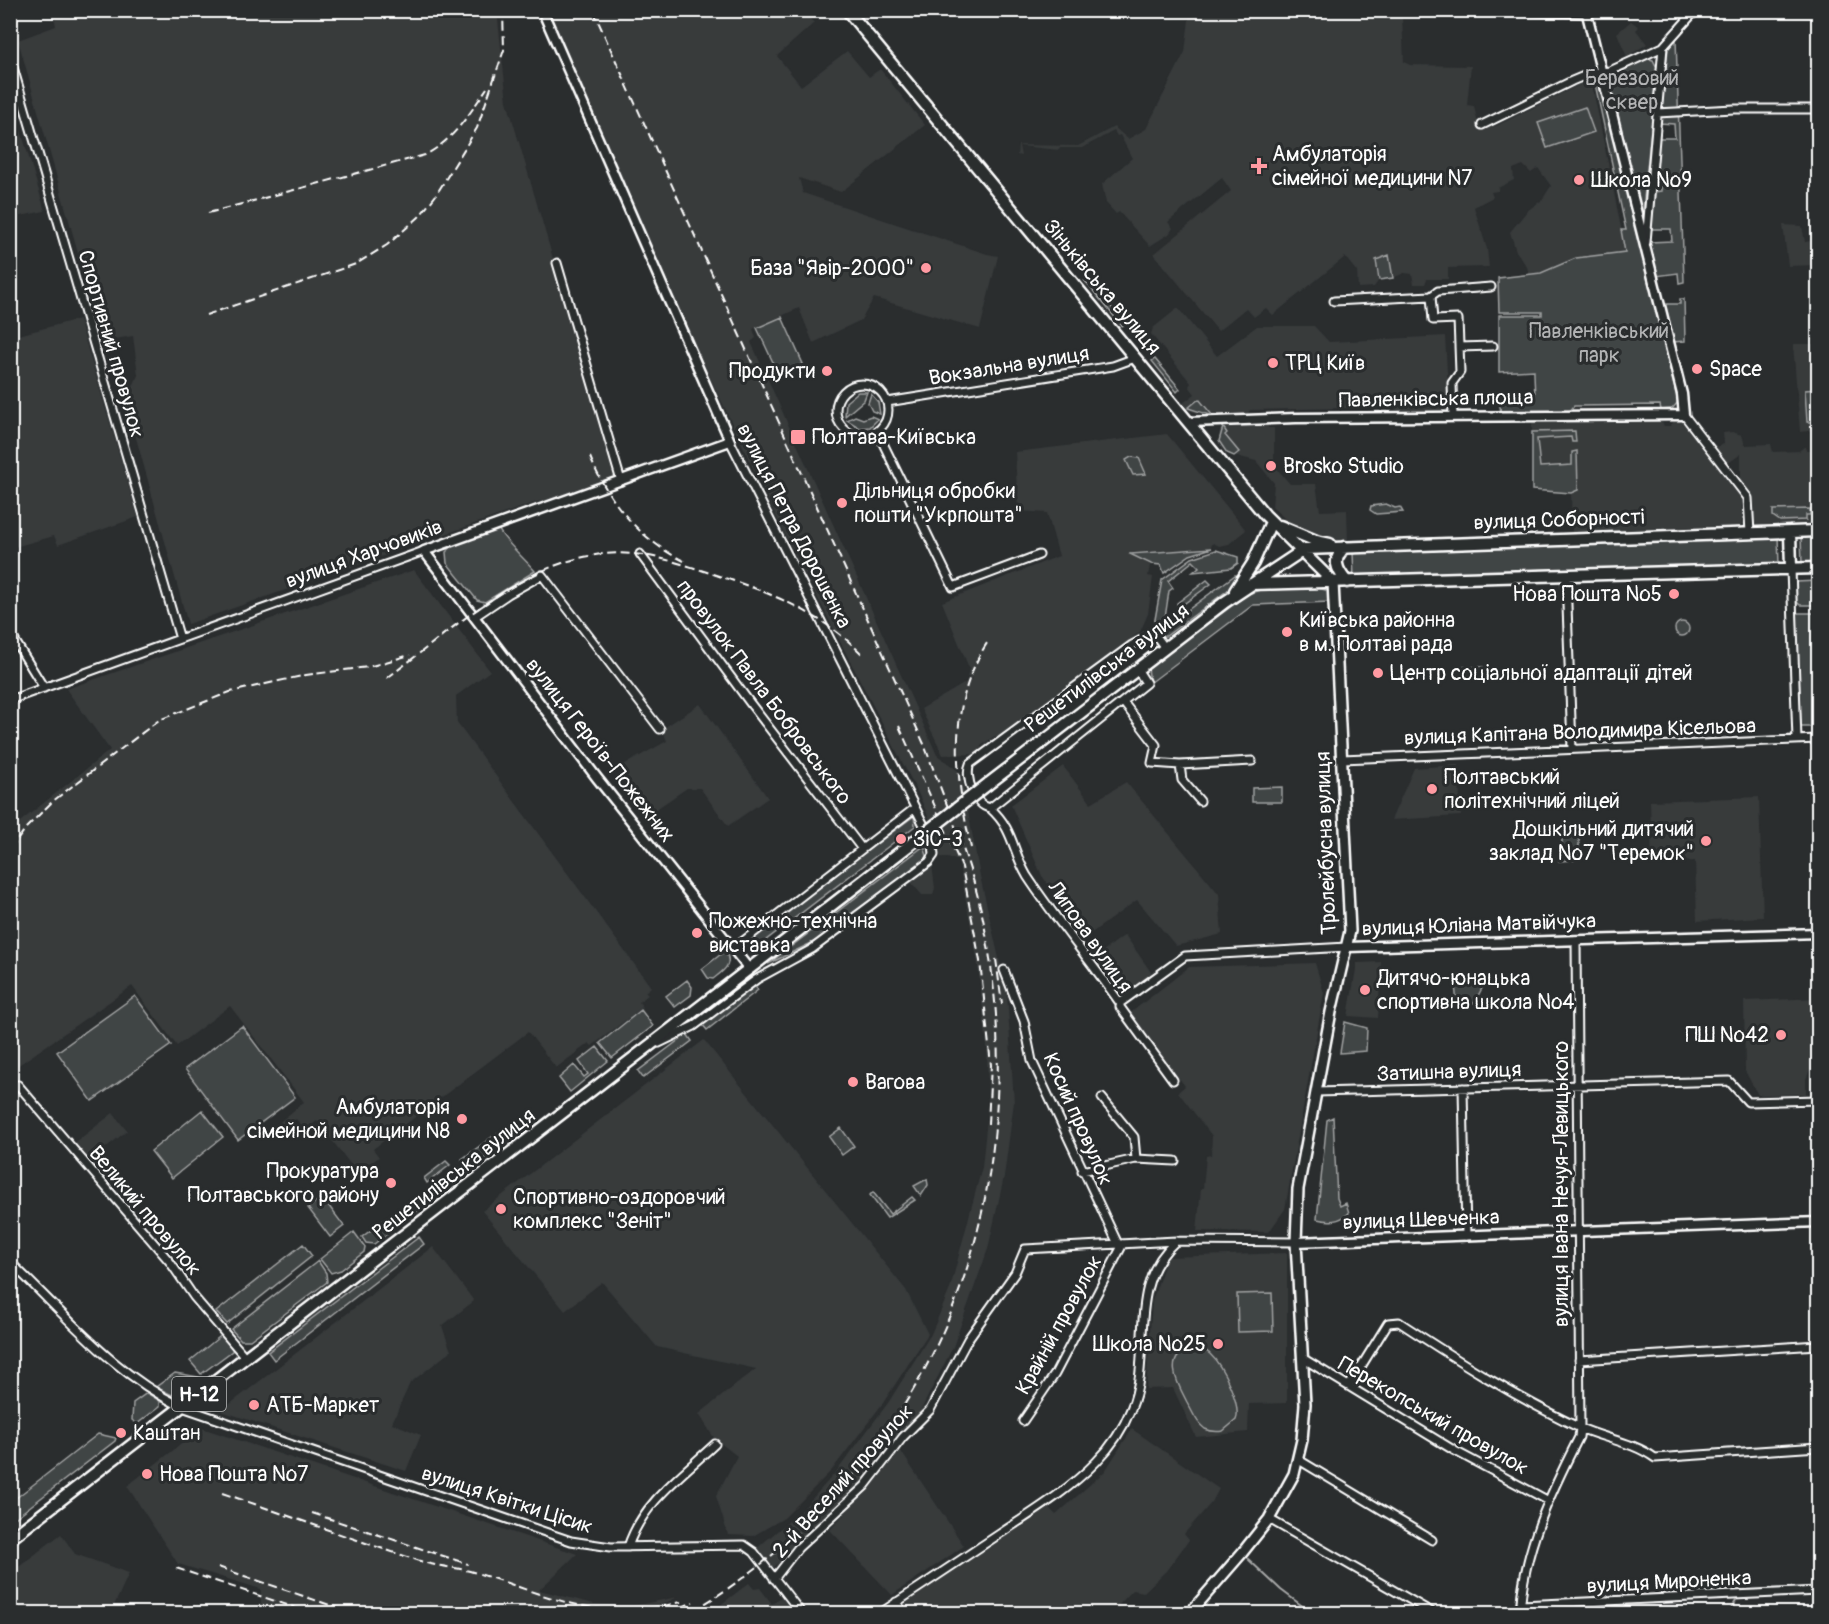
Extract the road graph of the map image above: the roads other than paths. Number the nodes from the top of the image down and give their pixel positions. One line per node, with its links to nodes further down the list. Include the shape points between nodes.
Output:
1 (542, 10): 25 (street, вулиця Петра Дорошенка)
2 (847, 10): 19 (main road, Зіньківська вулиця)
3 (1456, 10): 5 (street)
4 (1696, 10): 6 (street)
5 (1586, 12): 8 (street)
6 (1663, 47): 8 (street); 10 (street)
7 (10, 57): 47 (street, Спортивний провулок)
8 (1603, 73): 11 (street, via 1572,81); 12 (street)
9 (1818, 109): 10 (street)
10 (1657, 113): 12 (street)
11 (1482, 125)
12 (1646, 246): 21 (street)
13 (557, 263): 26 (street)
14 (1491, 287): 15 (street, via 1438,291)
15 (1431, 296): 16 (street); 18 (street, via 1433,320 1458,319)
16 (1334, 301)
17 (1493, 346): 18 (street)
18 (1459, 347): 22 (street, via 1460,372 1452,383)
19 (1135, 358): 20 (street, Вокзальна вулиця, via 1113,366); 23 (main road, Зіньківська вулиця)
20 (887, 402): 24 (street, via 887,418); 24 (street, via 878,388 860,383 847,389 838,401 837,416 846,430 862,436)
21 (1684, 415): 22 (street, Павленківська площа); 30 (street, via 1748,498)
22 (1453, 416): 23 (street, Павленківська площа)
23 (1189, 422): 27 (main road, Зіньківська вулиця)
24 (878, 431): 35 (street, via 953,587)
25 (730, 441): 26 (street, вулиця Харчовиків); 61 (street, вулиця Петра Дорошенка)
26 (621, 480): 32 (street, вулиця Харчовиків)
27 (1271, 522): 31 (main road, via 1316,541); 33 (main road, Зіньківська вулиця); 36 (main road)
28 (1818, 531): 29 (main road, вулиця Соборності)
29 (1790, 532): 30 (main road, вулиця Соборності); 39 (main road)
30 (1749, 533): 31 (main road, вулиця Соборності)
31 (1345, 547): 33 (main road, вулиця Соборності); 42 (main road, via 1336,562)
32 (424, 551): 45 (street, вулиця Героїв-Пожежних); 47 (street, вулиця Харчовиків)
33 (1302, 551): 37 (main road, Решетилівська вулиця); 41 (main road, Зіньківська вулиця)
34 (640, 554): 63 (street, провулок Павла Бобровського)
35 (1039, 555)
36 (1253, 563): 37 (main road); 44 (main road)
37 (1275, 568): 43 (main road, Решетилівська вулиця)
38 (1818, 568): 39 (main road)
39 (1791, 569): 40 (main road); 55 (street)
40 (1566, 576): 42 (main road); 56 (street)
41 (1333, 582): 42 (main road); 43 (main road); 57 (main road, Тролейбусна вулиця)
42 (1347, 582)
43 (1251, 584): 44 (main road, Решетилівська вулиця)
44 (1225, 603): 48 (main road, Решетилівська вулиця)
45 (474, 617): 53 (street, via 542,575); 67 (street, вулиця Героїв-Пожежних)
46 (10, 633): 50 (street)
47 (180, 639): 50 (street, вулиця Харчовиків)
48 (1165, 648): 49 (main road, Решетилівська вулиця); 62 (street, Липова вулиця, via 1154,633 1132,645 970,764 969,782 981,804)
49 (1137, 669): 52 (street, via 1146,684); 68 (main road, Решетилівська вулиця, bridge)
50 (44, 688): 51 (street, вулиця Харчовиків)
51 (10, 700)
52 (1123, 702): 59 (street, via 1156,745 1152,763); 62 (street)
53 (660, 729)
54 (1818, 739): 55 (street, вулиця Капітана Володимира Кісельова)
55 (1797, 740): 56 (street, вулиця Капітана Володимира Кісельова)
56 (1572, 749): 57 (street, вулиця Капітана Володимира Кісельова)
57 (1342, 759): 66 (main road, Тролейбусна вулиця, via 1350,931)
58 (1252, 761): 59 (street)
59 (1179, 765): 60 (street, via 1182,780)
60 (1200, 801)
61 (915, 808): 63 (street); 70 (street, вулиця Петра Дорошенка, via 933,843 933,858 828,938)
62 (990, 808): 71 (street, Липова вулиця, via 1008,827 1023,869 1046,904)
63 (862, 849): 67 (street)
64 (1818, 933): 65 (street, вулиця Юліана Матвійчука)
65 (1576, 940): 66 (street, вулиця Юліана Матвійчука); 75 (street, вулиця Івана Нечуя-Левицького)
66 (1347, 947): 71 (street, вулиця Юліана Матвійчука, via 1185,956); 77 (main road, Тролейбусна вулиця)
67 (733, 949): 68 (street, вулиця Героїв-Пожежних)
68 (749, 969): 70 (street); 72 (main road, Решетилівська вулиця / Н-12)
69 (1004, 970): 82 (street, Косий провулок, via 1024,1020 1032,1061)
70 (757, 979): 72 (street, via 694,1026)
71 (1120, 1003): 73 (street, Липова вулиця)
72 (649, 1047): 92 (main road, Решетилівська вулиця / Н-12)
73 (1173, 1080)
74 (18, 1085): 92 (street, Великий провулок, via 170,1262)
75 (1577, 1085): 76 (street, Затишна вулиця); 79 (street, Затишна вулиця, via 1729,1081 1745,1100 1754,1102); 84 (street, вулиця Івана Нечуя-Левицького)
76 (1463, 1088): 77 (street, Затишна вулиця); 85 (street)
77 (1316, 1092): 87 (main road, Тролейбусна вулиця, via 1298,1189)
78 (1102, 1098): 80 (street, via 1134,1137)
79 (1818, 1100)
80 (1136, 1159): 81 (street); 82 (street)
81 (1175, 1161)
82 (1082, 1171): 88 (street, Косий провулок)
83 (1818, 1222): 84 (street, вулиця Шевченка)
84 (1578, 1233): 85 (street, вулиця Шевченка); 94 (street, вулиця Івана Нечуя-Левицького)
85 (1466, 1236): 87 (street, вулиця Шевченка)
86 (1176, 1241): 87 (street, вулиця Шевченка); 88 (street, вулиця Шевченка); 109 (street, via 1159,1260 1149,1284 1132,1407 1116,1440 1096,1463 1041,1507)
87 (1296, 1242): 93 (main road, Тролейбусна вулиця)
88 (1120, 1244): 89 (street, вулиця Шевченка); 97 (street, Крайній провулок, via 1055,1374)
89 (1025, 1249): 107 (street, 2-й Веселий провулок, via 1015,1273 968,1339 930,1410 865,1486 798,1548)
90 (10, 1262): 96 (street, вулиця Квітки Цісик, via 111,1362)
91 (1818, 1345): 94 (street)
92 (246, 1358): 96 (main road, Решетилівська вулиця / Н-12)
93 (1304, 1359): 95 (street, Перекопський провулок); 101 (main road, Тролейбусна вулиця, via 1305,1404)
94 (1579, 1360): 98 (street, вулиця Івана Нечуя-Левицького)
95 (1349, 1386): 98 (street, via 1388,1323 1399,1322 1491,1382); 102 (street, Перекопський провулок, via 1455,1451)
96 (182, 1407): 104 (main road, Решетилівська вулиця / Н-12); 106 (street, вулиця Квітки Цісик, via 571,1541)
97 (1023, 1421)
98 (1580, 1428): 100 (street, via 1638,1446 1655,1458); 102 (street)
99 (715, 1443): 106 (street, via 647,1508)
100 (1818, 1447)
101 (1299, 1460): 103 (main road); 105 (street)
102 (1547, 1500): 110 (street, via 1532,1546)
103 (1269, 1519): 114 (main road); 115 (street)
104 (10, 1539)
105 (1432, 1540)
106 (628, 1547): 107 (street, вулиця Квітки Цісик, via 744,1545)
107 (774, 1579): 111 (street, вулиця Квітки Цісик)
108 (1818, 1592): 110 (street, вулиця Мироненка)
109 (896, 1602): 112 (street); 113 (street)
110 (1521, 1605): 116 (street); 117 (street)
111 (802, 1614)
112 (879, 1614)
113 (904, 1614)
114 (1189, 1614)
115 (1435, 1614)
116 (1513, 1614)
117 (1520, 1614)

